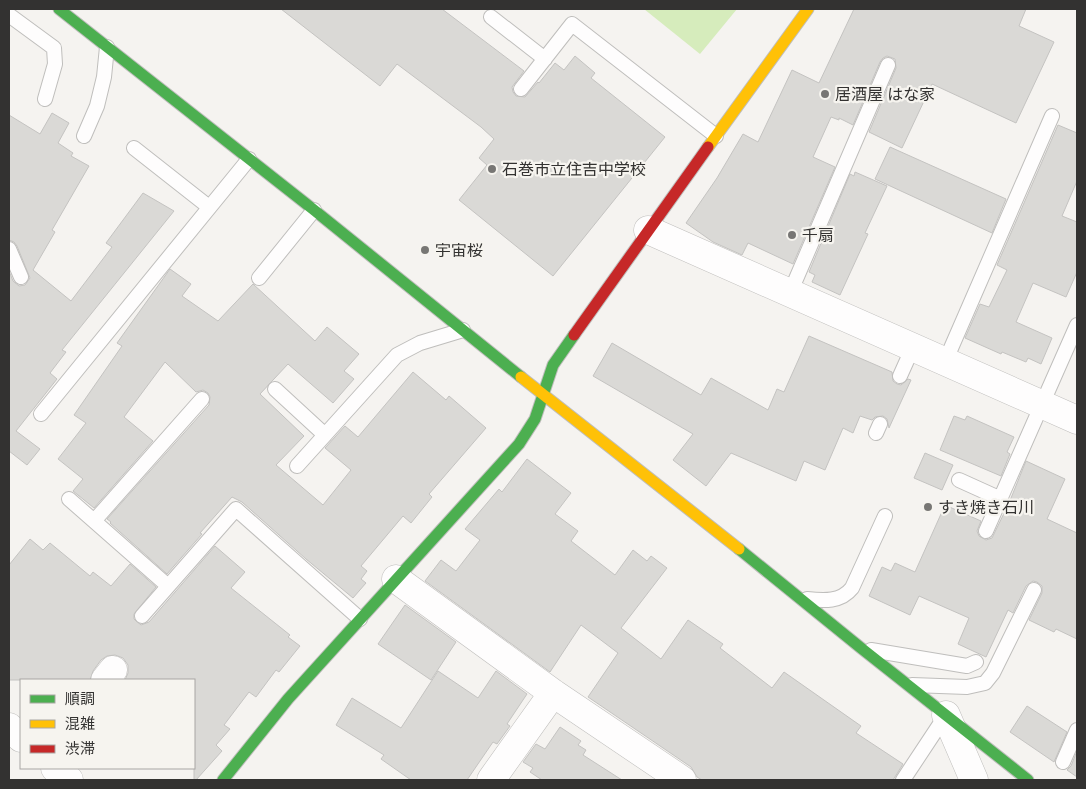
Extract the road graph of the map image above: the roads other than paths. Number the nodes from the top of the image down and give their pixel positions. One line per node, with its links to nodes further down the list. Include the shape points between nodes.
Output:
1 (59, 9): 6 (street)
2 (808, 9): 13 (street)
3 (9, 11): 4 (lane)
4 (9, 16): 10 (lane, via 54,48 55,64)
5 (490, 17): 7 (lane)
6 (107, 47): 12 (lane, via 100,97); 15 (street)
7 (545, 59): 9 (lane); 13 (lane, via 572,24)
8 (888, 65): 22 (lane)
9 (521, 89)
10 (45, 99)
11 (1052, 116): 26 (lane)
12 (84, 136)
13 (716, 136): 18 (street)
14 (134, 148): 16 (lane)
15 (249, 158): 16 (lane); 17 (street)
16 (209, 207): 32 (lane)
17 (314, 210): 21 (lane); 24 (street)
18 (648, 230): 22 (street); 29 (street, via 553,365)
19 (9, 249): 20 (lane)
20 (21, 278)
21 (259, 278)
22 (790, 294): 25 (street)
23 (1077, 325): 31 (lane)
24 (463, 330): 29 (street); 34 (lane, via 420,343 397,355)
25 (912, 347): 26 (street); 27 (lane)
26 (945, 362): 31 (street)
27 (900, 376)
28 (275, 389): 34 (lane)
29 (543, 394): 42 (street, via 535,419 519,444); 45 (street)
30 (202, 399): 40 (lane)
31 (1043, 405): 33 (street); 38 (lane)
32 (41, 414)
33 (1077, 420)
34 (325, 435): 35 (lane)
35 (297, 466)
36 (959, 480): 38 (lane)
37 (68, 499): 40 (lane)
38 (1000, 499): 41 (lane)
39 (885, 516): 45 (lane, via 846,595 826,602)
40 (94, 521): 43 (lane)
41 (986, 531)
42 (396, 580): 47 (street); 51 (street)
43 (168, 586): 46 (lane); 47 (lane, via 236,510)
44 (1034, 590): 50 (lane, via 985,683 967,687)
45 (802, 599): 48 (street)
46 (142, 616)
47 (360, 619): 59 (street, via 288,699)
48 (861, 648): 49 (lane, via 967,666); 50 (street)
49 (976, 662)
50 (907, 685): 52 (street)
51 (553, 693): 60 (street); 61 (street)
52 (946, 715): 62 (lane); 63 (street); 64 (street)
53 (9, 727): 55 (street)
54 (1077, 730): 56 (lane)
55 (20, 737)
56 (1063, 762)
57 (56, 769): 58 (street)
58 (69, 780)
59 (223, 780)
60 (491, 780)
61 (682, 780)
62 (903, 780)
63 (974, 780)
64 (1028, 780)

